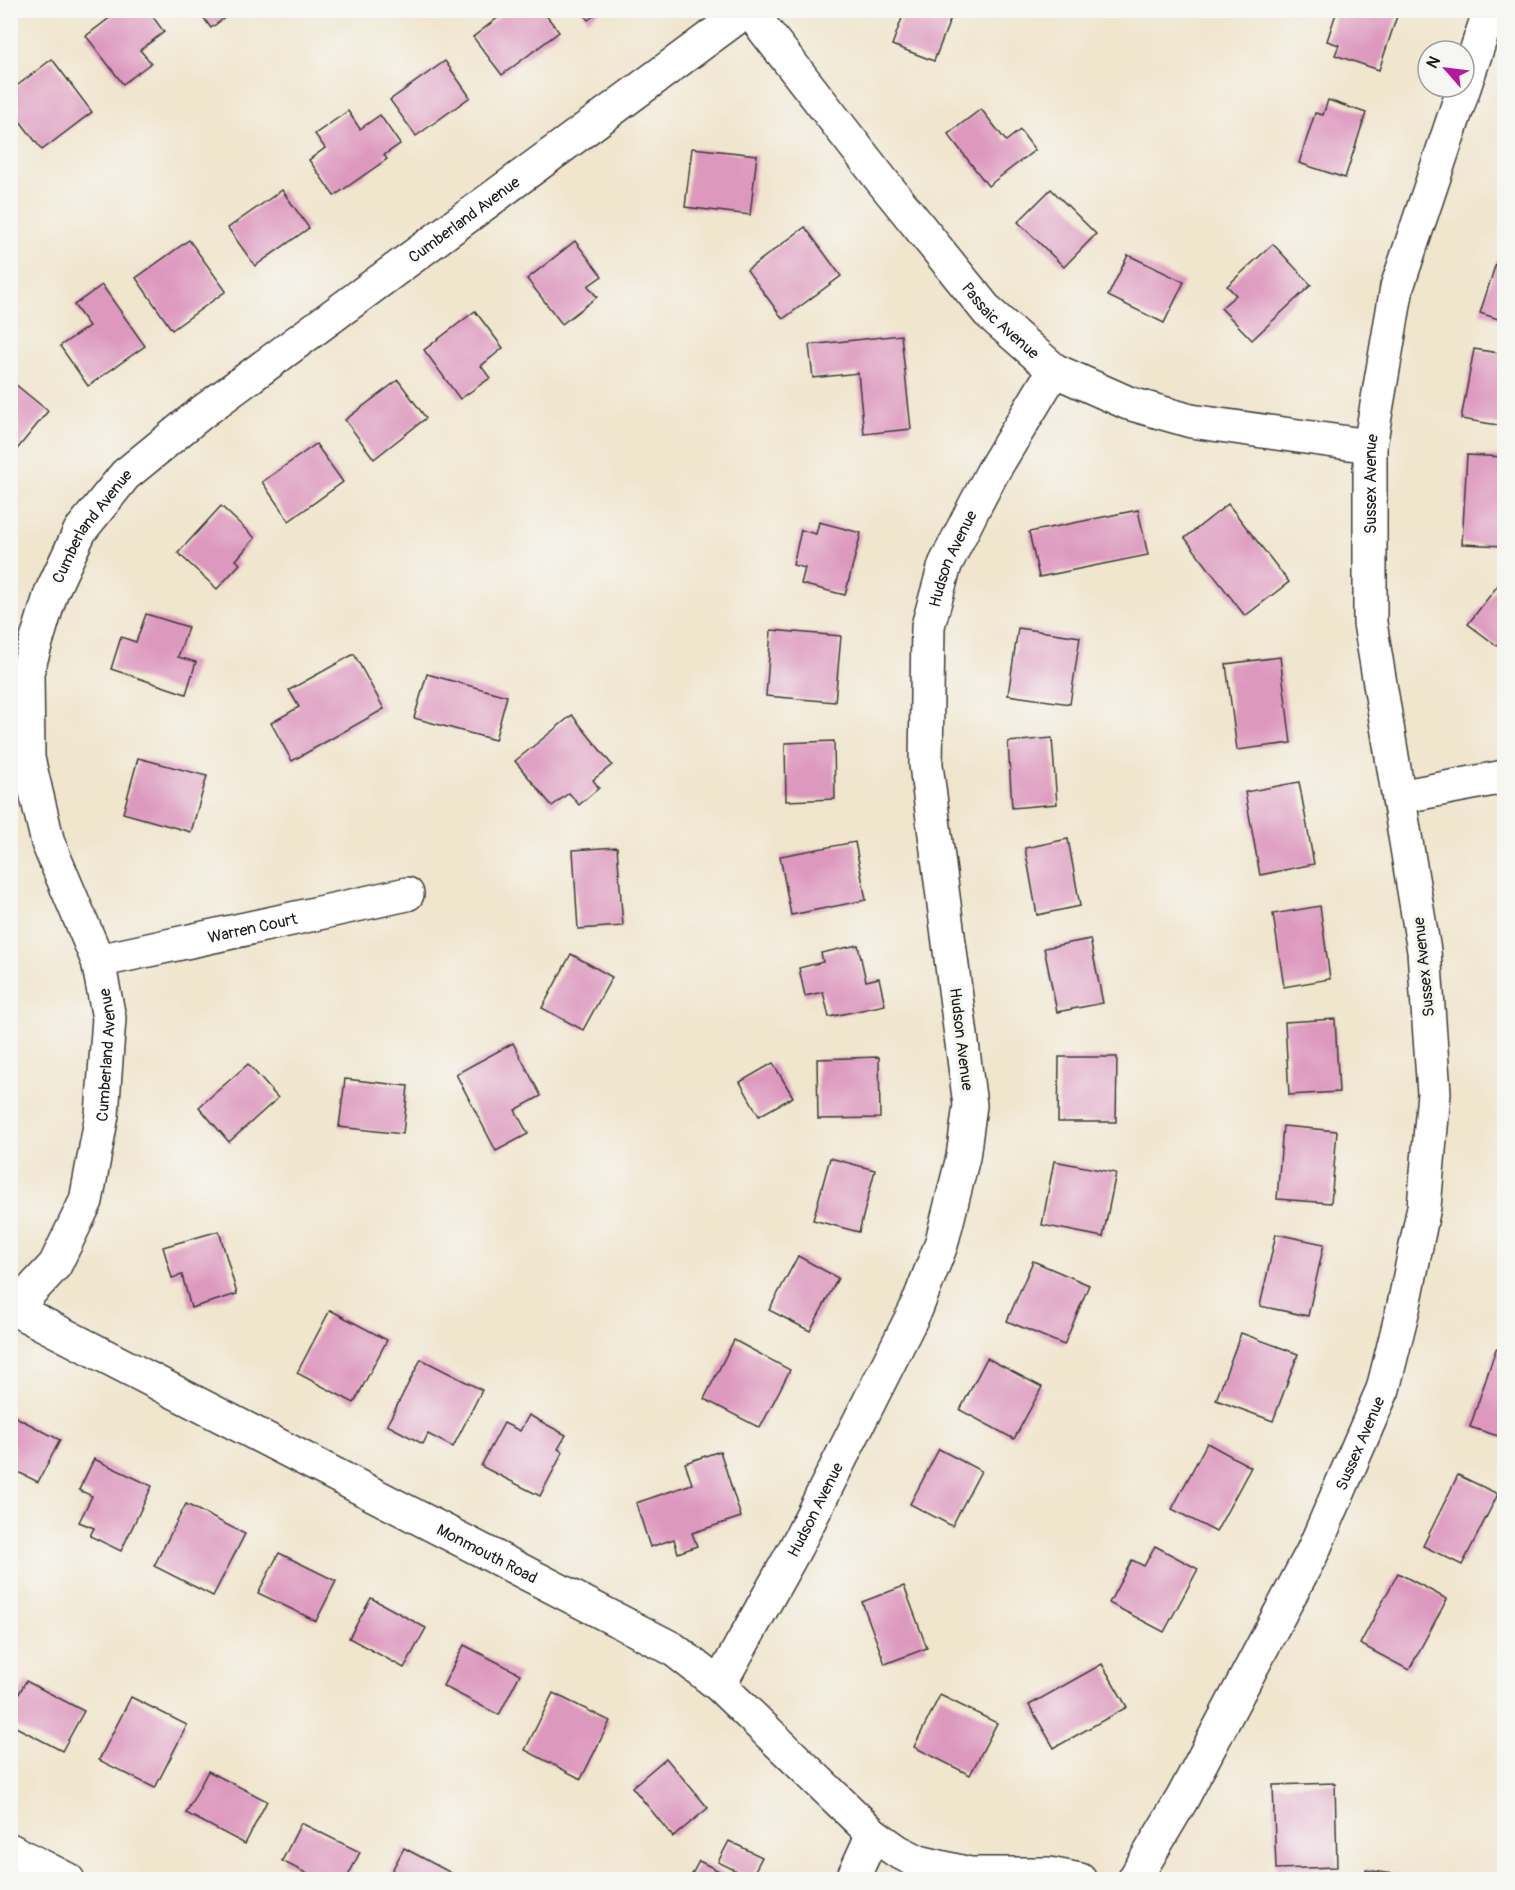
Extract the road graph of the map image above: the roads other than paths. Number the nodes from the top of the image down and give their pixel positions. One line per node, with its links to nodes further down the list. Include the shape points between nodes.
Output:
1 (748, 10): 3 (street, Passaic Avenue, via 988,312); 8 (street, Cumberland Avenue, via 201,413 126,475 80,531 51,593 27,672 28,758 48,843)
2 (1490, 10): 4 (street, Sussex Avenue, via 1397,287)
3 (1054, 370): 4 (street, Passaic Avenue, via 1128,403 1191,421); 10 (street, Hudson Avenue, via 992,473 945,565 928,626 926,765 970,1105 963,1157 942,1245 916,1310 802,1537)
4 (1370, 446): 6 (street, Sussex Avenue, via 1370,623)
5 (1504, 777): 6 (street)
6 (1399, 797): 17 (street, Sussex Avenue, via 1424,951 1434,1094 1424,1207 1404,1305 1383,1389 1313,1551 1182,1799)
7 (407, 894): 8 (street, Warren Court)
8 (98, 961): 9 (street, Cumberland Avenue, via 109,1018 102,1115 86,1201 55,1265)
9 (12, 1308): 10 (street, Monmouth Road, via 673,1649)
10 (719, 1685): 11 (street, Monmouth Road)
11 (873, 1834): 13 (street, Monmouth Road, via 897,1851); 15 (street)
12 (10, 1850): 14 (street)
13 (915, 1871): 16 (street, Monmouth Road, via 1049,1874)
14 (68, 1880)
15 (852, 1880)
16 (1080, 1880)
17 (1134, 1880)

